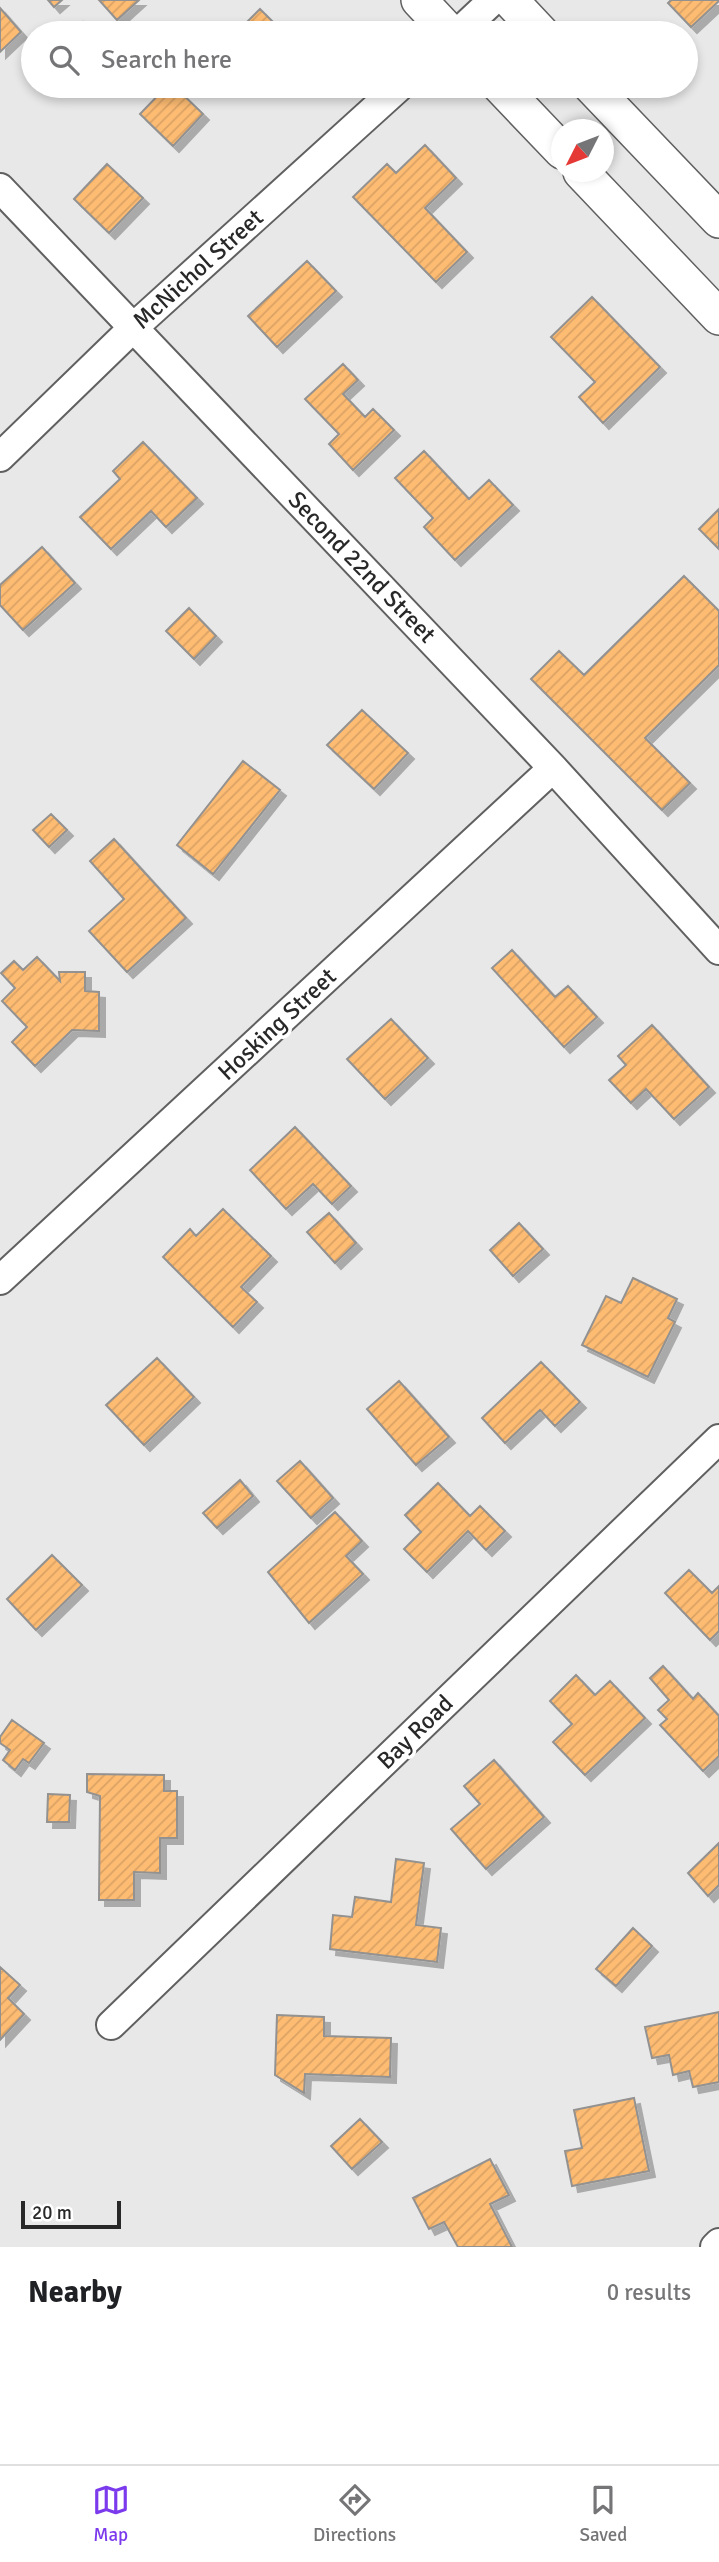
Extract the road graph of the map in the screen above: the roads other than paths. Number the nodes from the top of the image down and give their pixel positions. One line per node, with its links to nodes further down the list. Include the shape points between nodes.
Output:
1 (419, 0): 4 (street)
2 (494, 0): 5 (street)
3 (510, 0): 6 (street)
4 (439, 21)
5 (471, 21)
6 (530, 21)
7 (387, 98): 15 (street, McNichol Street)
8 (511, 98): 10 (street)
9 (602, 98): 13 (street)
10 (551, 139)
11 (591, 182): 14 (street)
12 (0, 188): 15 (street, Second 22nd Street)
13 (719, 220)
14 (719, 317)
15 (134, 327): 16 (street, McNichol Street); 17 (street, Second 22nd Street)
16 (0, 457)
17 (553, 768): 18 (street, Second 22nd Street); 19 (street, Hosking Street)
18 (719, 950)
19 (0, 1280)
20 (719, 1439): 21 (street, Bay Road)
21 (111, 2025)
22 (719, 2243): 23 (street)
23 (715, 2247)

